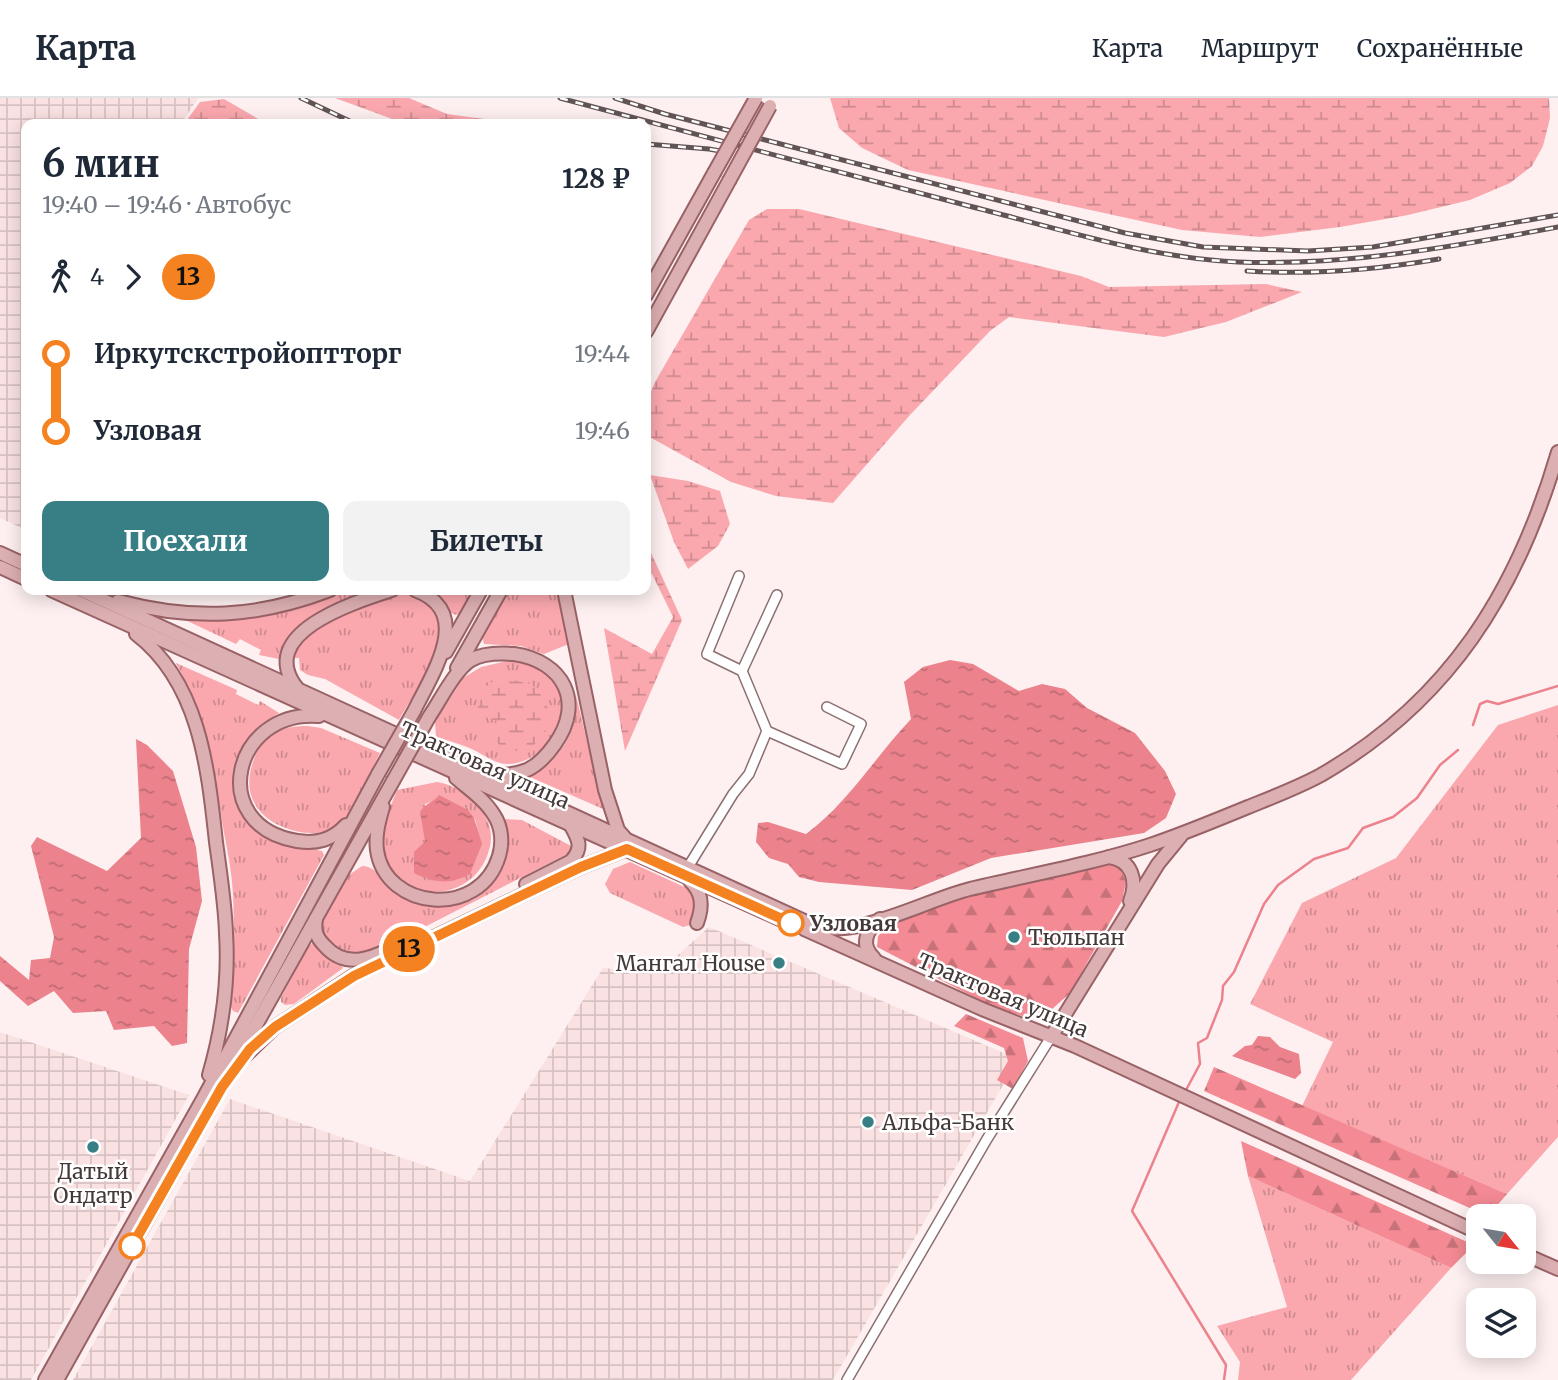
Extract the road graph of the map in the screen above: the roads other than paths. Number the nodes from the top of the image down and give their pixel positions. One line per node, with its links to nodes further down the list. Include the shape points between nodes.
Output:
1 (757, 98): 3 (main road, bridge)
2 (772, 102): 4 (main road, bridge)
3 (651, 286)
4 (651, 323)
5 (1558, 453): 34 (main road, via 1530,535 1500,598 1462,654 1417,704 1367,746 1318,777)
6 (0, 553): 7 (main road)
7 (21, 563)
8 (0, 567): 10 (main road)
9 (739, 576): 22 (street, via 707,654)
10 (21, 577)
11 (62, 595): 21 (main road, Трактовая улица)
12 (92, 595): 23 (main road, Трактовая улица)
13 (97, 595): 14 (main road, via 211,615 257,610)
14 (312, 595)
15 (378, 595): 23 (main road, via 337,609 300,636 286,664)
16 (427, 595): 25 (main road, via 437,604 446,633 443,651)
17 (478, 595): 25 (main road)
18 (498, 595): 27 (main road)
19 (565, 595): 35 (main road, via 605,790)
20 (777, 595): 22 (street)
21 (110, 617): 26 (main road, Трактовая улица); 45 (main road, via 142,638 167,664 192,716 205,764 227,936 222,1016)
22 (743, 671): 28 (street)
23 (300, 691): 30 (main road, Трактовая улица)
24 (827, 707): 28 (street, via 861,724 842,764)
25 (414, 710): 32 (main road, bridge)
26 (328, 717): 29 (main road, Трактовая улица); 32 (main road, via 287,718 262,732 245,762 242,799 250,816 264,828 297,841 329,839)
27 (429, 717): 30 (main road, via 464,667 481,656 527,657 558,675 567,691 568,712 552,748 529,769); 31 (main road, bridge)
28 (766, 731): 37 (street, via 749,774)
29 (438, 765): 31 (main road, via 491,809 502,837 491,873 464,897 422,897 386,873 376,838); 33 (main road, Трактовая улица)
30 (482, 774): 35 (main road, Трактовая улица)
31 (393, 781): 38 (main road)
32 (356, 815): 45 (main road)
33 (570, 824): 35 (main road, Трактовая улица); 38 (main road, via 581,846 571,861 368,958 351,961 327,949 316,932)
34 (1190, 830): 36 (main road); 41 (main road, via 1168,849)
35 (626, 844): 37 (main road, Трактовая улица); 44 (main road, via 354,976 275,1027 250,1049)
36 (1103, 858): 39 (main road, via 962,891); 41 (main road, via 1122,861 1134,879 1132,898)
37 (686, 871): 39 (main road, Трактовая улица, via 813,925 836,929); 40 (main road, via 702,901); 42 (main road, Трактовая улица)
38 (318, 914): 44 (main road)
39 (880, 919): 42 (main road, via 865,941 868,952)
40 (697, 923)
41 (1115, 933): 43 (main road)
42 (879, 962): 43 (main road, Трактовая улица)
43 (1051, 1037): 46 (main road, Трактовая улица); 51 (street)
44 (222, 1087): 50 (main road)
45 (203, 1099): 49 (main road)
46 (1466, 1227)
47 (1536, 1259): 48 (main road)
48 (1558, 1269)
49 (45, 1380)
50 (57, 1380)
51 (847, 1380)

